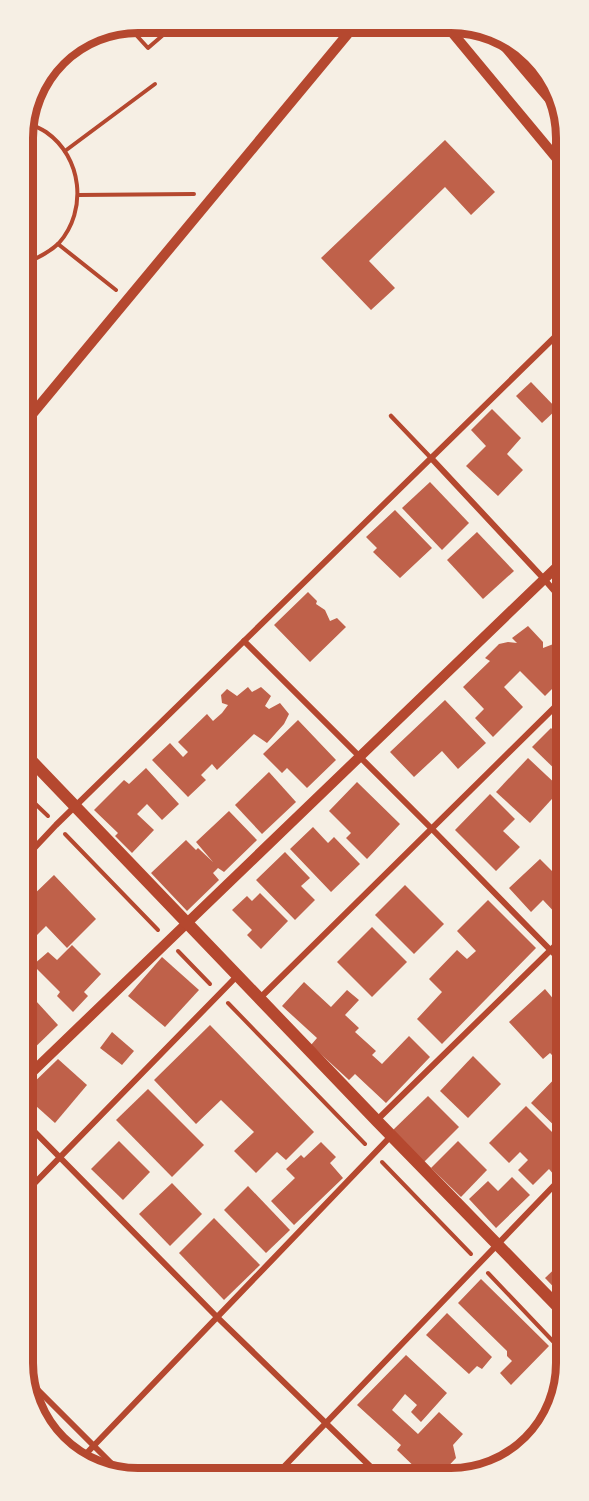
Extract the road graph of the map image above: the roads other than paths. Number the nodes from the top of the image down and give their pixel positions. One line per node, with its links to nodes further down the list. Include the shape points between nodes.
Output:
1 (349, 33): 7 (street)
2 (453, 33): 5 (street)
3 (507, 50): 4 (street)
4 (547, 96)
5 (556, 158)
6 (556, 336): 9 (street)
7 (33, 413)
8 (391, 416): 9 (lane)
9 (432, 459): 11 (street); 13 (street)
10 (556, 568): 11 (street)
11 (544, 579): 12 (street); 15 (street)
12 (556, 593)
13 (244, 641): 15 (street); 17 (street)
14 (556, 706): 18 (street)
15 (360, 756): 18 (street); 20 (street)
16 (33, 762): 17 (main road)
17 (75, 806): 19 (street); 20 (main road)
18 (432, 829): 22 (street); 25 (street)
19 (33, 849)
20 (187, 923): 24 (main road); 26 (street)
21 (556, 945): 22 (street)
22 (551, 950): 23 (street); 27 (street)
23 (556, 955)
24 (238, 975): 25 (main road); 30 (street)
25 (260, 998): 27 (main road)
26 (33, 1072)
27 (377, 1121): 29 (main road)
28 (33, 1130): 30 (street)
29 (391, 1136): 33 (main road); 35 (street)
30 (60, 1157): 32 (street); 35 (street)
31 (556, 1183): 33 (street)
32 (33, 1185)
33 (497, 1244): 34 (main road); 37 (street)
34 (556, 1305)
35 (217, 1317): 37 (street); 38 (street)
36 (37, 1389): 38 (street)
37 (325, 1424): 41 (street); 42 (street)
38 (93, 1446): 39 (street); 40 (street)
39 (85, 1454)
40 (112, 1464)
41 (283, 1468)
42 (372, 1468)

